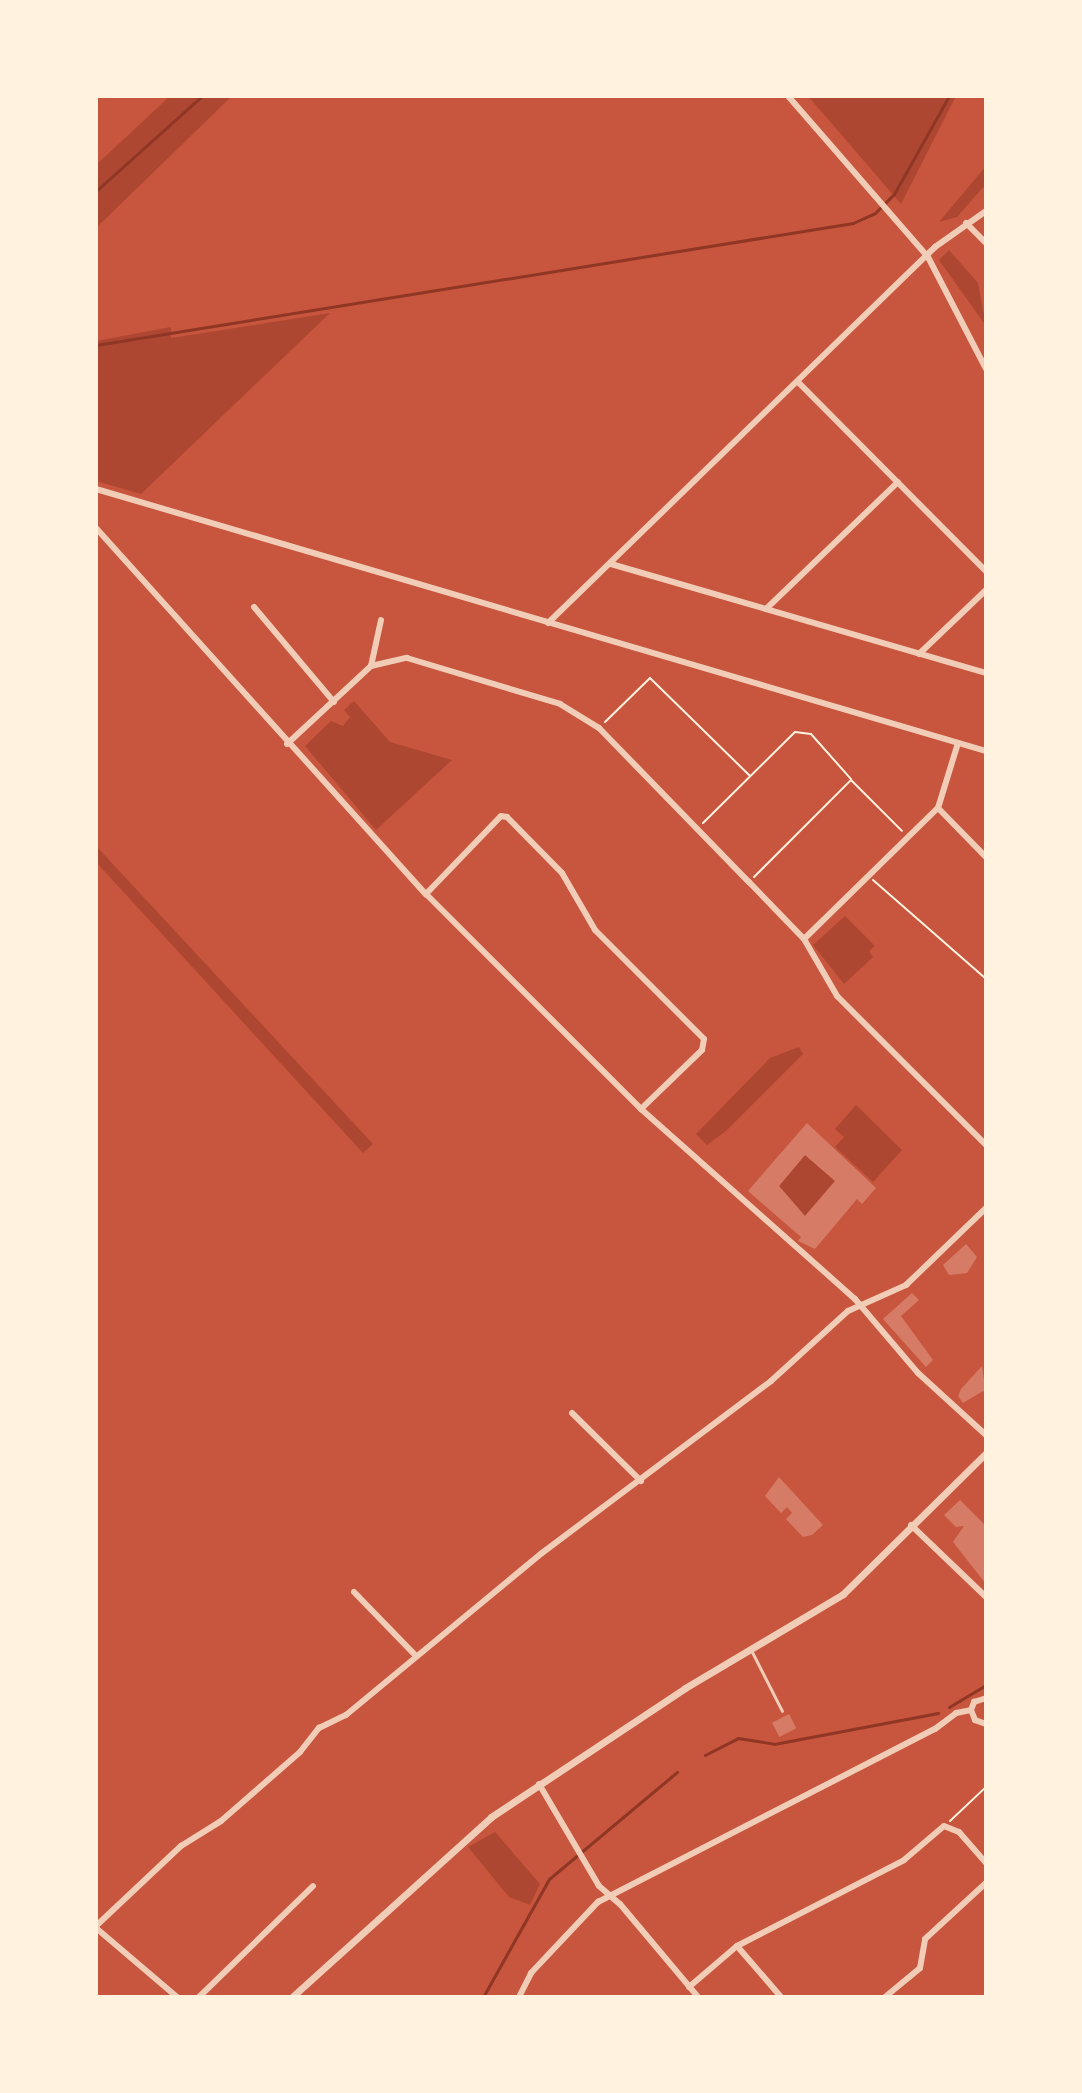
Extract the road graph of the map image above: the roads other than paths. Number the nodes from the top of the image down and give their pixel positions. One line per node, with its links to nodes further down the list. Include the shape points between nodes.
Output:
1 (788, 96): 5 (street)
2 (986, 211): 3 (street)
3 (966, 223): 4 (street); 5 (street)
4 (986, 243)
5 (928, 257): 6 (street); 7 (street)
6 (986, 369)
7 (798, 382): 8 (street); 11 (street)
8 (898, 482): 12 (street); 15 (street)
9 (96, 489): 17 (street)
10 (96, 528): 23 (street)
11 (611, 564): 15 (street); 17 (street)
12 (986, 571)
13 (986, 590): 18 (street)
14 (254, 607): 21 (street)
15 (766, 609): 18 (street)
16 (381, 620): 19 (street)
17 (548, 623): 22 (street)
18 (919, 654): 20 (street)
19 (371, 666): 21 (street); 28 (street, via 407,658 560,704 599,728)
20 (986, 673)
21 (334, 702): 23 (street)
22 (958, 743): 24 (street); 25 (street)
23 (287, 744): 27 (street)
24 (986, 751)
25 (938, 808): 26 (street); 28 (street)
26 (986, 857)
27 (426, 894): 29 (street); 29 (street, via 501,816 507,817 562,873 595,930 704,1039 702,1050)
28 (804, 939): 30 (street, via 837,996)
29 (641, 1109): 32 (street)
30 (986, 1145)
31 (986, 1208): 32 (street, via 903,1288)
32 (859, 1305): 34 (street, via 918,1373); 36 (street)
33 (572, 1413): 36 (street)
34 (986, 1435)
35 (986, 1453): 37 (street)
36 (641, 1481): 41 (street)
37 (911, 1525): 39 (street); 40 (street, via 843,1594)
38 (354, 1592): 41 (street)
39 (986, 1597)
40 (752, 1652): 44 (lane); 46 (street, via 685,1688)
41 (416, 1656): 51 (street, via 346,1715 312,1734 300,1752 221,1821 181,1846)
42 (986, 1698): 43 (street, via 974,1702)
43 (971, 1710): 45 (street, via 975,1720); 50 (street, via 956,1713 935,1729)
44 (782, 1711)
45 (986, 1724)
46 (539, 1784): 50 (street, via 599,1886); 56 (street, via 491,1817)
47 (986, 1863): 52 (street, via 948,1825 904,1860)
48 (986, 1883): 60 (street, via 925,1939 920,1968)
49 (313, 1886): 55 (street)
50 (611, 1895): 53 (street); 57 (street, via 531,1973)
51 (96, 1927): 54 (street)
52 (737, 1946): 53 (street); 59 (street)
53 (689, 1987): 58 (street)
54 (177, 1997)
55 (199, 1997)
56 (292, 1997)
57 (519, 1997)
58 (698, 1997)
59 (781, 1997)
60 (885, 1997)

